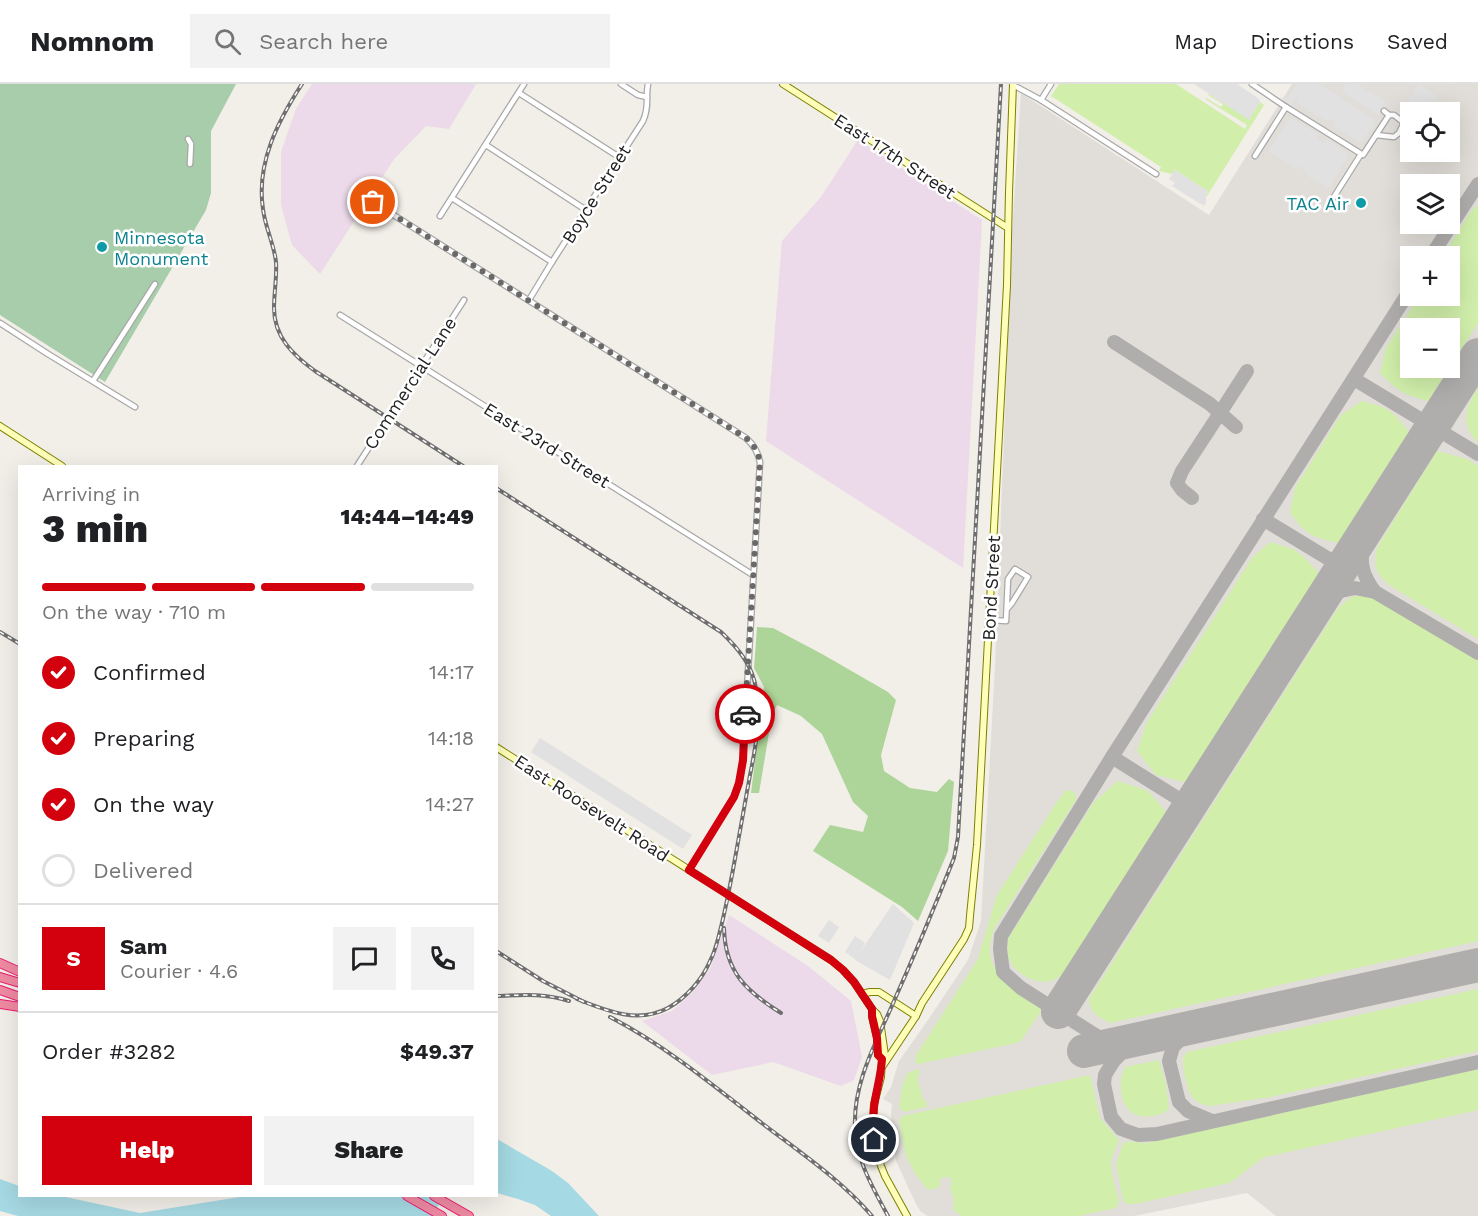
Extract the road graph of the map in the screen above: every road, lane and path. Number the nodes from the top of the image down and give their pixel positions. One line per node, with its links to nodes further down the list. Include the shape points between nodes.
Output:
1 (524, 84): 8 (street)
2 (621, 84): 9 (street)
3 (648, 84): 9 (street, Boyce Street)
4 (783, 84): 29 (street, East 17th Street)
5 (1013, 84): 10 (street); 29 (street, Bond Street)
6 (1051, 84): 10 (street)
7 (1252, 84): 11 (street)
8 (519, 93): 18 (street); 21 (street)
9 (647, 97): 21 (street, Boyce Street, via 643,121)
10 (1041, 100): 23 (street)
11 (1286, 106): 19 (street); 20 (street)
12 (1384, 111): 13 (street)
13 (1389, 115): 14 (street); 16 (street)
14 (1400, 119)
15 (1400, 131): 16 (street, via 1394,137)
16 (1378, 132): 19 (street)
17 (188, 140): 22 (street)
18 (486, 145): 24 (street); 27 (street)
19 (1361, 154): 26 (street)
20 (1256, 156)
21 (620, 157): 27 (street, Boyce Street)
22 (190, 164)
23 (1156, 174)
24 (452, 198): 28 (street); 30 (street)
25 (373, 202): 33 (street)
26 (1330, 203)
27 (586, 210): 30 (street, Boyce Street)
28 (440, 216)
29 (1008, 228): 44 (street, Bond Street)
30 (552, 262): 33 (street, Boyce Street)
31 (154, 285): 37 (street)
32 (464, 300): 36 (street, Commercial Lane)
33 (529, 300): 42 (street, via 754,446 760,462)
34 (340, 315): 36 (street, East 23rd Street)
35 (0, 323): 37 (street)
36 (421, 365): 41 (street, Commercial Lane); 42 (street, East 23rd Street)
37 (93, 381): 38 (street)
38 (135, 407)
39 (0, 426): 40 (street)
40 (60, 465)
41 (358, 465)
42 (753, 575): 46 (street, via 740,779 734,797)
43 (1007, 609): 43 (street, via 1008,579 1015,569 1028,578); 44 (street, via 1006,621)
44 (990, 620): 56 (street, Bond Street, via 969,928)
45 (498, 748): 46 (street, East Roosevelt Road)
46 (689, 870): 52 (street, East Roosevelt Road, via 831,960)
47 (0, 963): 48 (highway)
48 (18, 971)
49 (0, 977): 50 (highway)
50 (18, 982)
51 (0, 990): 53 (highway)
52 (862, 994): 56 (street, via 879,993); 57 (street, East Roosevelt Road, via 872,1009)
53 (18, 996)
54 (0, 1004): 55 (highway)
55 (18, 1007)
56 (916, 1016): 57 (street, Bond Street)
57 (882, 1063): 62 (street, East Roosevelt Road, via 874,1104 874,1140 885,1176)
58 (409, 1197): 60 (highway)
59 (436, 1197): 61 (highway)
60 (442, 1216)
61 (469, 1216)
62 (907, 1216)

